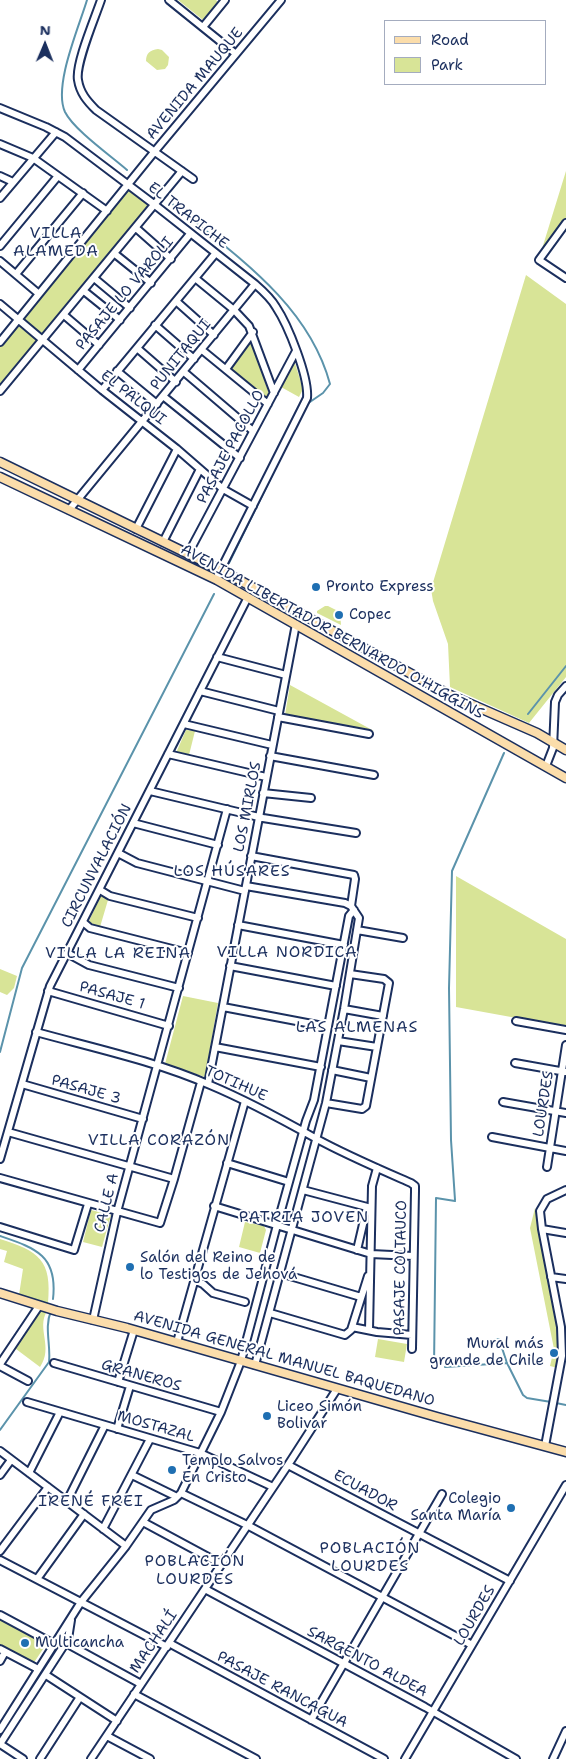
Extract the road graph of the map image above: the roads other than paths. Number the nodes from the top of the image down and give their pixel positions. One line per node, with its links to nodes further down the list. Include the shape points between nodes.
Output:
1 (100, 0): 10 (street, via 79,65 77,78 81,90 96,110)
2 (169, 0): 5 (street)
3 (223, 0): 5 (street)
4 (281, 0): 6 (street, AVENIDA MAUQUE)
5 (203, 27): 6 (street)
6 (236, 54): 10 (street, AVENIDA MAUQUE)
7 (0, 108): 8 (street, EL TRAPICHE)
8 (56, 132): 11 (street); 17 (street, EL TRAPICHE)
9 (0, 144): 11 (street)
10 (155, 152): 12 (street); 17 (street, AVENIDA MAUQUE)
11 (33, 158): 14 (street); 16 (street)
12 (182, 171): 15 (street); 20 (street)
13 (0, 176): 16 (street)
14 (58, 176): 18 (street); 25 (street)
15 (193, 179)
16 (13, 182): 19 (street)
17 (128, 185): 20 (street, EL TRAPICHE); 21 (street, AVENIDA MAUQUE)
18 (83, 193): 21 (street); 30 (street)
19 (0, 198)
20 (155, 205): 23 (street); 24 (street, EL TRAPICHE)
21 (107, 211): 37 (street, AVENIDA MAUQUE)
22 (566, 223): 33 (street, via 539,260)
23 (136, 228): 26 (street); 28 (street)
24 (190, 234): 27 (street, EL TRAPICHE); 28 (street, PASAJE LO VAROLI)
25 (0, 246)
26 (115, 254): 31 (street); 34 (street)
27 (215, 254): 32 (street); 35 (street, EL TRAPICHE)
28 (171, 259): 34 (street, PASAJE LO VAROLI)
29 (0, 261): 30 (street)
30 (16, 274): 37 (street)
31 (94, 278): 36 (street); 40 (street)
32 (195, 278): 38 (street); 41 (street)
33 (566, 278)
34 (151, 283): 40 (street, PASAJE LO VAROLI)
35 (255, 284): 41 (street, PUNITAQUI); 53 (street, EL TRAPICHE, via 277,308)
36 (84, 291): 42 (street); 44 (street)
37 (39, 294): 43 (street, AVENIDA MAUQUE)
38 (176, 301): 45 (street); 47 (street)
39 (0, 304): 43 (street, EL PALQUI)
40 (130, 308): 44 (street, PASAJE LO VAROLI)
41 (234, 310): 46 (street); 47 (street, PUNITAQUI)
42 (64, 315): 48 (street); 50 (street)
43 (18, 320): 48 (street, EL PALQUI); 49 (street, AVENIDA MAUQUE)
44 (120, 320): 50 (street, PASAJE LO VAROLI)
45 (156, 325): 51 (street); 54 (street)
46 (253, 332): 55 (street); 62 (street)
47 (214, 334): 52 (street, PUNITAQUI)
48 (43, 341): 56 (street, EL PALQUI); 61 (street)
49 (0, 342)
50 (99, 345): 56 (street, PASAJE LO VAROLI)
51 (137, 348): 57 (street); 59 (street)
52 (202, 350): 54 (street, PUNITAQUI); 55 (street)
53 (296, 351): 62 (street, PASAJE PACOLLO); 75 (street, EL TRAPICHE, via 308,391 307,398)
54 (194, 358): 58 (street, PUNITAQUI)
55 (226, 369): 65 (street)
56 (78, 370): 60 (street, EL PALQUI)
57 (117, 371): 60 (street); 64 (street)
58 (184, 372): 59 (street, PUNITAQUI); 67 (street)
59 (176, 382): 63 (street, PUNITAQUI)
60 (102, 390): 66 (street, EL PALQUI)
61 (0, 391)
62 (274, 392): 65 (street, PASAJE PACOLLO)
63 (163, 396): 64 (street, PUNITAQUI); 69 (street)
64 (157, 404): 66 (street, PUNITAQUI)
65 (268, 404): 67 (street, PASAJE PACOLLO)
66 (142, 421): 68 (street, EL PALQUI); 74 (street, PUNITAQUI)
67 (253, 431): 69 (street, PASAJE PACOLLO)
68 (177, 449): 71 (street, EL PALQUI); 78 (street)
69 (240, 458): 73 (street, PASAJE PACOLLO)
70 (0, 462): 74 (main road, AVENIDA LIBERTADOR BERNARDO O'HIGGINS)
71 (200, 469): 73 (street, EL PALQUI); 79 (street)
72 (0, 477): 76 (main road, AVENIDA LIBERTADOR BERNARDO O'HIGGINS)
73 (223, 489): 75 (street, EL PALQUI); 80 (street, PASAJE PACOLLO)
74 (80, 502): 76 (street, PUNITAQUI); 77 (main road); 78 (main road, AVENIDA LIBERTADOR BERNARDO O'HIGGINS)
75 (253, 506): 81 (street)
76 (69, 510): 77 (main road, AVENIDA LIBERTADOR BERNARDO O'HIGGINS)
77 (78, 514): 82 (main road, AVENIDA LIBERTADOR BERNARDO O'HIGGINS)
78 (136, 528): 79 (main road, AVENIDA LIBERTADOR BERNARDO O'HIGGINS)
79 (162, 542): 80 (main road, AVENIDA LIBERTADOR BERNARDO O'HIGGINS)
80 (188, 554): 81 (main road, AVENIDA LIBERTADOR BERNARDO O'HIGGINS)
81 (221, 570): 82 (street); 92 (main road, AVENIDA LIBERTADOR BERNARDO O'HIGGINS, via 450,696)
82 (217, 580): 83 (main road, AVENIDA LIBERTADOR BERNARDO O'HIGGINS)
83 (248, 598): 84 (main road, AVENIDA LIBERTADOR BERNARDO O'HIGGINS); 85 (street, CIRCUNVALACIÓN)
84 (296, 624): 86 (street, LOS MIRLOS); 97 (main road, AVENIDA LIBERTADOR BERNARDO O'HIGGINS)
85 (217, 657): 86 (street); 88 (street, CIRCUNVALACIÓN)
86 (286, 674): 89 (street, LOS MIRLOS)
87 (566, 686): 92 (street, via 555,702)
88 (200, 691): 89 (street); 90 (street, CIRCUNVALACIÓN)
89 (278, 714): 91 (street); 93 (street, LOS MIRLOS)
90 (184, 724): 93 (street); 95 (street, CIRCUNVALACIÓN)
91 (369, 734)
92 (553, 742): 94 (main road, AVENIDA LIBERTADOR BERNARDO O'HIGGINS); 97 (street)
93 (272, 745): 96 (street, LOS MIRLOS)
94 (566, 750)
95 (168, 754): 99 (street); 101 (street, CIRCUNVALACIÓN)
96 (270, 756): 98 (street); 99 (street, LOS MIRLOS)
97 (546, 766): 100 (main road, AVENIDA LIBERTADOR BERNARDO O'HIGGINS)
98 (374, 775)
99 (266, 777): 102 (street, LOS MIRLOS)
100 (566, 778)
101 (150, 791): 104 (street); 106 (street, CIRCUNVALACIÓN)
102 (263, 793): 103 (street); 105 (street, LOS MIRLOS)
103 (311, 798)
104 (227, 809): 105 (street); 108 (street, CALLE A)
105 (259, 816): 107 (street); 110 (street, LOS MIRLOS)
106 (133, 823): 108 (street); 109 (street, CIRCUNVALACIÓN)
107 (356, 833)
108 (218, 844): 111 (street, CALLE A)
109 (118, 853): 111 (street, via 137,863); 113 (street, CIRCUNVALACIÓN)
110 (251, 856): 112 (street, LOS MIRLOS); 114 (street, via 354,875)
111 (208, 882): 112 (street); 115 (street, CALLE A)
112 (245, 888): 114 (street, via 345,903); 117 (street, LOS MIRLOS)
113 (100, 890): 115 (street, via 110,896); 116 (street, CIRCUNVALACIÓN)
114 (352, 908): 118 (street, via 359,918); 120 (street)
115 (198, 918): 121 (street, CALLE A)
116 (83, 922): 121 (street, via 90,928); 122 (street, CIRCUNVALACIÓN)
117 (238, 924): 120 (street); 123 (street, LOS MIRLOS)
118 (357, 930): 119 (street); 124 (street)
119 (403, 938)
120 (344, 945): 125 (street)
121 (188, 953): 126 (street, CALLE A)
122 (67, 954): 126 (street, via 89,965); 127 (street, CIRCUNVALACIÓN)
123 (230, 966): 125 (street); 128 (street, LOS MIRLOS)
124 (350, 974): 129 (street); 130 (street, via 384,979 389,983)
125 (336, 986): 133 (street)
126 (179, 988): 132 (street, CALLE A)
127 (48, 991): 132 (street, PASAJE 1); 135 (street, CIRCUNVALACIÓN)
128 (223, 1007): 133 (street); 138 (street, LOS MIRLOS)
129 (344, 1009): 130 (street); 136 (street)
130 (383, 1016): 139 (street)
131 (516, 1021): 134 (street)
132 (169, 1026): 141 (street, CALLE A)
133 (328, 1027): 142 (street)
134 (566, 1030)
135 (36, 1032): 141 (street, TOTIHUE); 147 (street, CIRCUNVALACIÓN)
136 (338, 1040): 139 (street); 143 (street)
137 (566, 1045): 144 (street, LOURDES)
138 (215, 1047): 142 (street); 146 (street, LOS MIRLOS)
139 (377, 1047): 145 (street)
140 (515, 1063): 144 (street)
141 (158, 1066): 146 (street, TOTIHUE); 153 (street, CALLE A)
142 (321, 1067): 154 (street)
143 (332, 1070): 145 (street); 149 (street)
144 (564, 1072): 151 (street, LOURDES)
145 (371, 1078): 149 (street, via 366,1106 362,1109)
146 (205, 1083): 148 (street, TOTIHUE); 166 (street, LOS MIRLOS)
147 (22, 1084): 153 (street, PASAJE 3); 155 (street, CIRCUNVALACIÓN)
148 (245, 1101): 154 (street, TOTIHUE); 161 (street)
149 (326, 1102): 157 (street)
150 (503, 1102): 151 (street)
151 (556, 1112): 152 (street); 158 (street, LOURDES)
152 (566, 1113)
153 (143, 1119): 162 (street, CALLE A)
154 (304, 1131): 157 (street, TOTIHUE); 167 (street)
155 (8, 1132): 160 (street, CIRCUNVALACIÓN); 162 (street)
156 (492, 1137): 158 (street)
157 (316, 1139): 164 (street, TOTIHUE); 169 (street)
158 (550, 1148): 159 (street); 163 (street, LOURDES)
159 (566, 1151)
160 (0, 1159)
161 (227, 1163): 167 (street); 172 (street)
162 (130, 1166): 166 (street); 174 (street, CALLE A)
163 (546, 1166)
164 (377, 1168): 168 (street, TOTIHUE); 173 (street)
165 (0, 1178): 171 (street)
166 (174, 1179): 174 (street, LOS MIRLOS, via 162,1222 158,1224)
167 (289, 1182): 175 (street)
168 (415, 1186): 182 (street, PASAJE COLTAUCO)
169 (303, 1190): 173 (street); 178 (street)
170 (566, 1190): 177 (street, via 551,1196 543,1206 540,1211)
171 (88, 1204): 174 (street); 176 (street, via 76,1249)
172 (214, 1206): 175 (street); 187 (street)
173 (369, 1207): 180 (street); 181 (street)
174 (117, 1212): 193 (street, CALLE A)
175 (277, 1225): 178 (street); 200 (street)
176 (0, 1227)
177 (542, 1229): 179 (street); 185 (street)
178 (292, 1230): 180 (street); 184 (street)
179 (566, 1233)
180 (357, 1250): 181 (street)
181 (371, 1254): 182 (street); 183 (street)
182 (413, 1256): 197 (street, PASAJE COLTAUCO)
183 (370, 1268): 189 (street); 196 (street)
184 (280, 1273): 189 (street); 192 (street)
185 (551, 1277): 186 (street); 214 (street, via 562,1327 562,1349)
186 (566, 1279)
187 (194, 1280): 190 (street, via 213,1293); 198 (street)
188 (0, 1293): 191 (main road, AVENIDA GENERAL MANUEL BAQUEDANO)
189 (361, 1296): 194 (street)
190 (245, 1302)
191 (40, 1306): 193 (main road, AVENIDA GENERAL MANUEL BAQUEDANO); 202 (street)
192 (270, 1313): 194 (street, via 345,1335); 203 (street)
193 (93, 1320): 195 (main road, AVENIDA GENERAL MANUEL BAQUEDANO)
194 (352, 1327): 196 (street)
195 (134, 1330): 198 (main road, AVENIDA GENERAL MANUEL BAQUEDANO); 205 (street)
196 (369, 1330): 197 (street)
197 (412, 1335): 199 (street, PASAJE COLTAUCO)
198 (177, 1342): 200 (main road, AVENIDA GENERAL MANUEL BAQUEDANO)
199 (412, 1350)
200 (241, 1361): 203 (main road, AVENIDA GENERAL MANUEL BAQUEDANO); 210 (street)
201 (54, 1363): 205 (street, GRANEROS)
202 (0, 1365): 204 (street)
203 (255, 1365): 207 (main road, AVENIDA GENERAL MANUEL BAQUEDANO)
204 (28, 1381)
205 (118, 1382): 206 (street, GRANEROS)
206 (130, 1386): 210 (street, GRANEROS); 212 (street)
207 (337, 1389): 214 (main road, AVENIDA GENERAL MANUEL BAQUEDANO); 219 (street, MACHALÍ)
208 (27, 1402): 209 (street, MOSTAZAL)
209 (60, 1412): 211 (street, MOSTAZAL); 220 (street)
210 (222, 1412): 217 (street)
211 (105, 1426): 212 (street, MOSTAZAL); 228 (street)
212 (117, 1429): 213 (street, MOSTAZAL)
213 (150, 1439): 217 (street, MOSTAZAL); 222 (street)
214 (545, 1446): 215 (main road, AVENIDA GENERAL MANUEL BAQUEDANO)
215 (564, 1450)
216 (0, 1451): 218 (street)
217 (200, 1454): 225 (street, MOSTAZAL); 227 (street)
218 (11, 1460): 220 (street); 221 (street)
219 (288, 1465): 225 (street, MACHALÍ); 233 (street, ECUADOR)
220 (29, 1473): 224 (street)
221 (0, 1475)
222 (132, 1475): 227 (street); 232 (street)
223 (566, 1485): 239 (street, LOURDES)
224 (48, 1487): 228 (street); 235 (street)
225 (273, 1487): 231 (street, MACHALÍ)
226 (442, 1494): 233 (street)
227 (179, 1495): 230 (street, via 154,1508); 231 (street)
228 (67, 1501): 229 (street)
229 (84, 1514): 232 (street); 238 (street)
230 (143, 1522): 234 (street); 237 (street)
231 (246, 1526): 237 (street, MACHALÍ); 241 (street)
232 (104, 1529): 234 (street)
233 (419, 1534): 239 (street, ECUADOR); 241 (street)
234 (126, 1546): 242 (street)
235 (0, 1551)
236 (1, 1563): 238 (street, PASAJE RANCAGUA)
237 (221, 1564): 240 (street, MACHALÍ)
238 (37, 1579): 242 (street, PASAJE RANCAGUA)
239 (510, 1581): 248 (street, LOURDES)
240 (205, 1589): 247 (street, MACHALÍ); 251 (street, SARGENTO ALDEA)
241 (382, 1597): 248 (street); 251 (street)
242 (81, 1602): 244 (street); 247 (street, PASAJE RANCAGUA)
243 (0, 1615): 246 (street)
244 (72, 1617): 245 (street); 246 (street)
245 (66, 1643): 253 (street); 254 (street)
246 (54, 1644): 252 (street)
247 (168, 1645): 254 (street, MACHALÍ); 258 (street, PASAJE RANCAGUA)
248 (472, 1645): 257 (street, LOURDES)
249 (3, 1651): 250 (street); 252 (street)
250 (0, 1661)
251 (344, 1664): 257 (street, SARGENTO ALDEA); 258 (street)
252 (38, 1669): 260 (street)
253 (46, 1675): 256 (street); 263 (street)
254 (141, 1684): 255 (street, MACHALÍ)
255 (134, 1694): 259 (street, MACHALÍ); 264 (street)
256 (80, 1697): 259 (street); 266 (street)
257 (433, 1712): 272 (street, LOURDES); 273 (street, SARGENTO ALDEA)
258 (311, 1720): 271 (street, PASAJE RANCAGUA)
259 (117, 1721): 262 (street, MACHALÍ)
260 (0, 1730)
261 (566, 1731): 274 (street)
262 (107, 1736): 267 (street, MACHALÍ); 268 (street)
263 (0, 1744): 265 (street)
264 (243, 1752): 269 (street); 270 (street)
265 (23, 1759)
266 (40, 1759)
267 (91, 1759)
268 (150, 1759)
269 (239, 1759)
270 (256, 1759)
271 (384, 1759)
272 (405, 1759)
273 (516, 1759)
274 (553, 1759)

